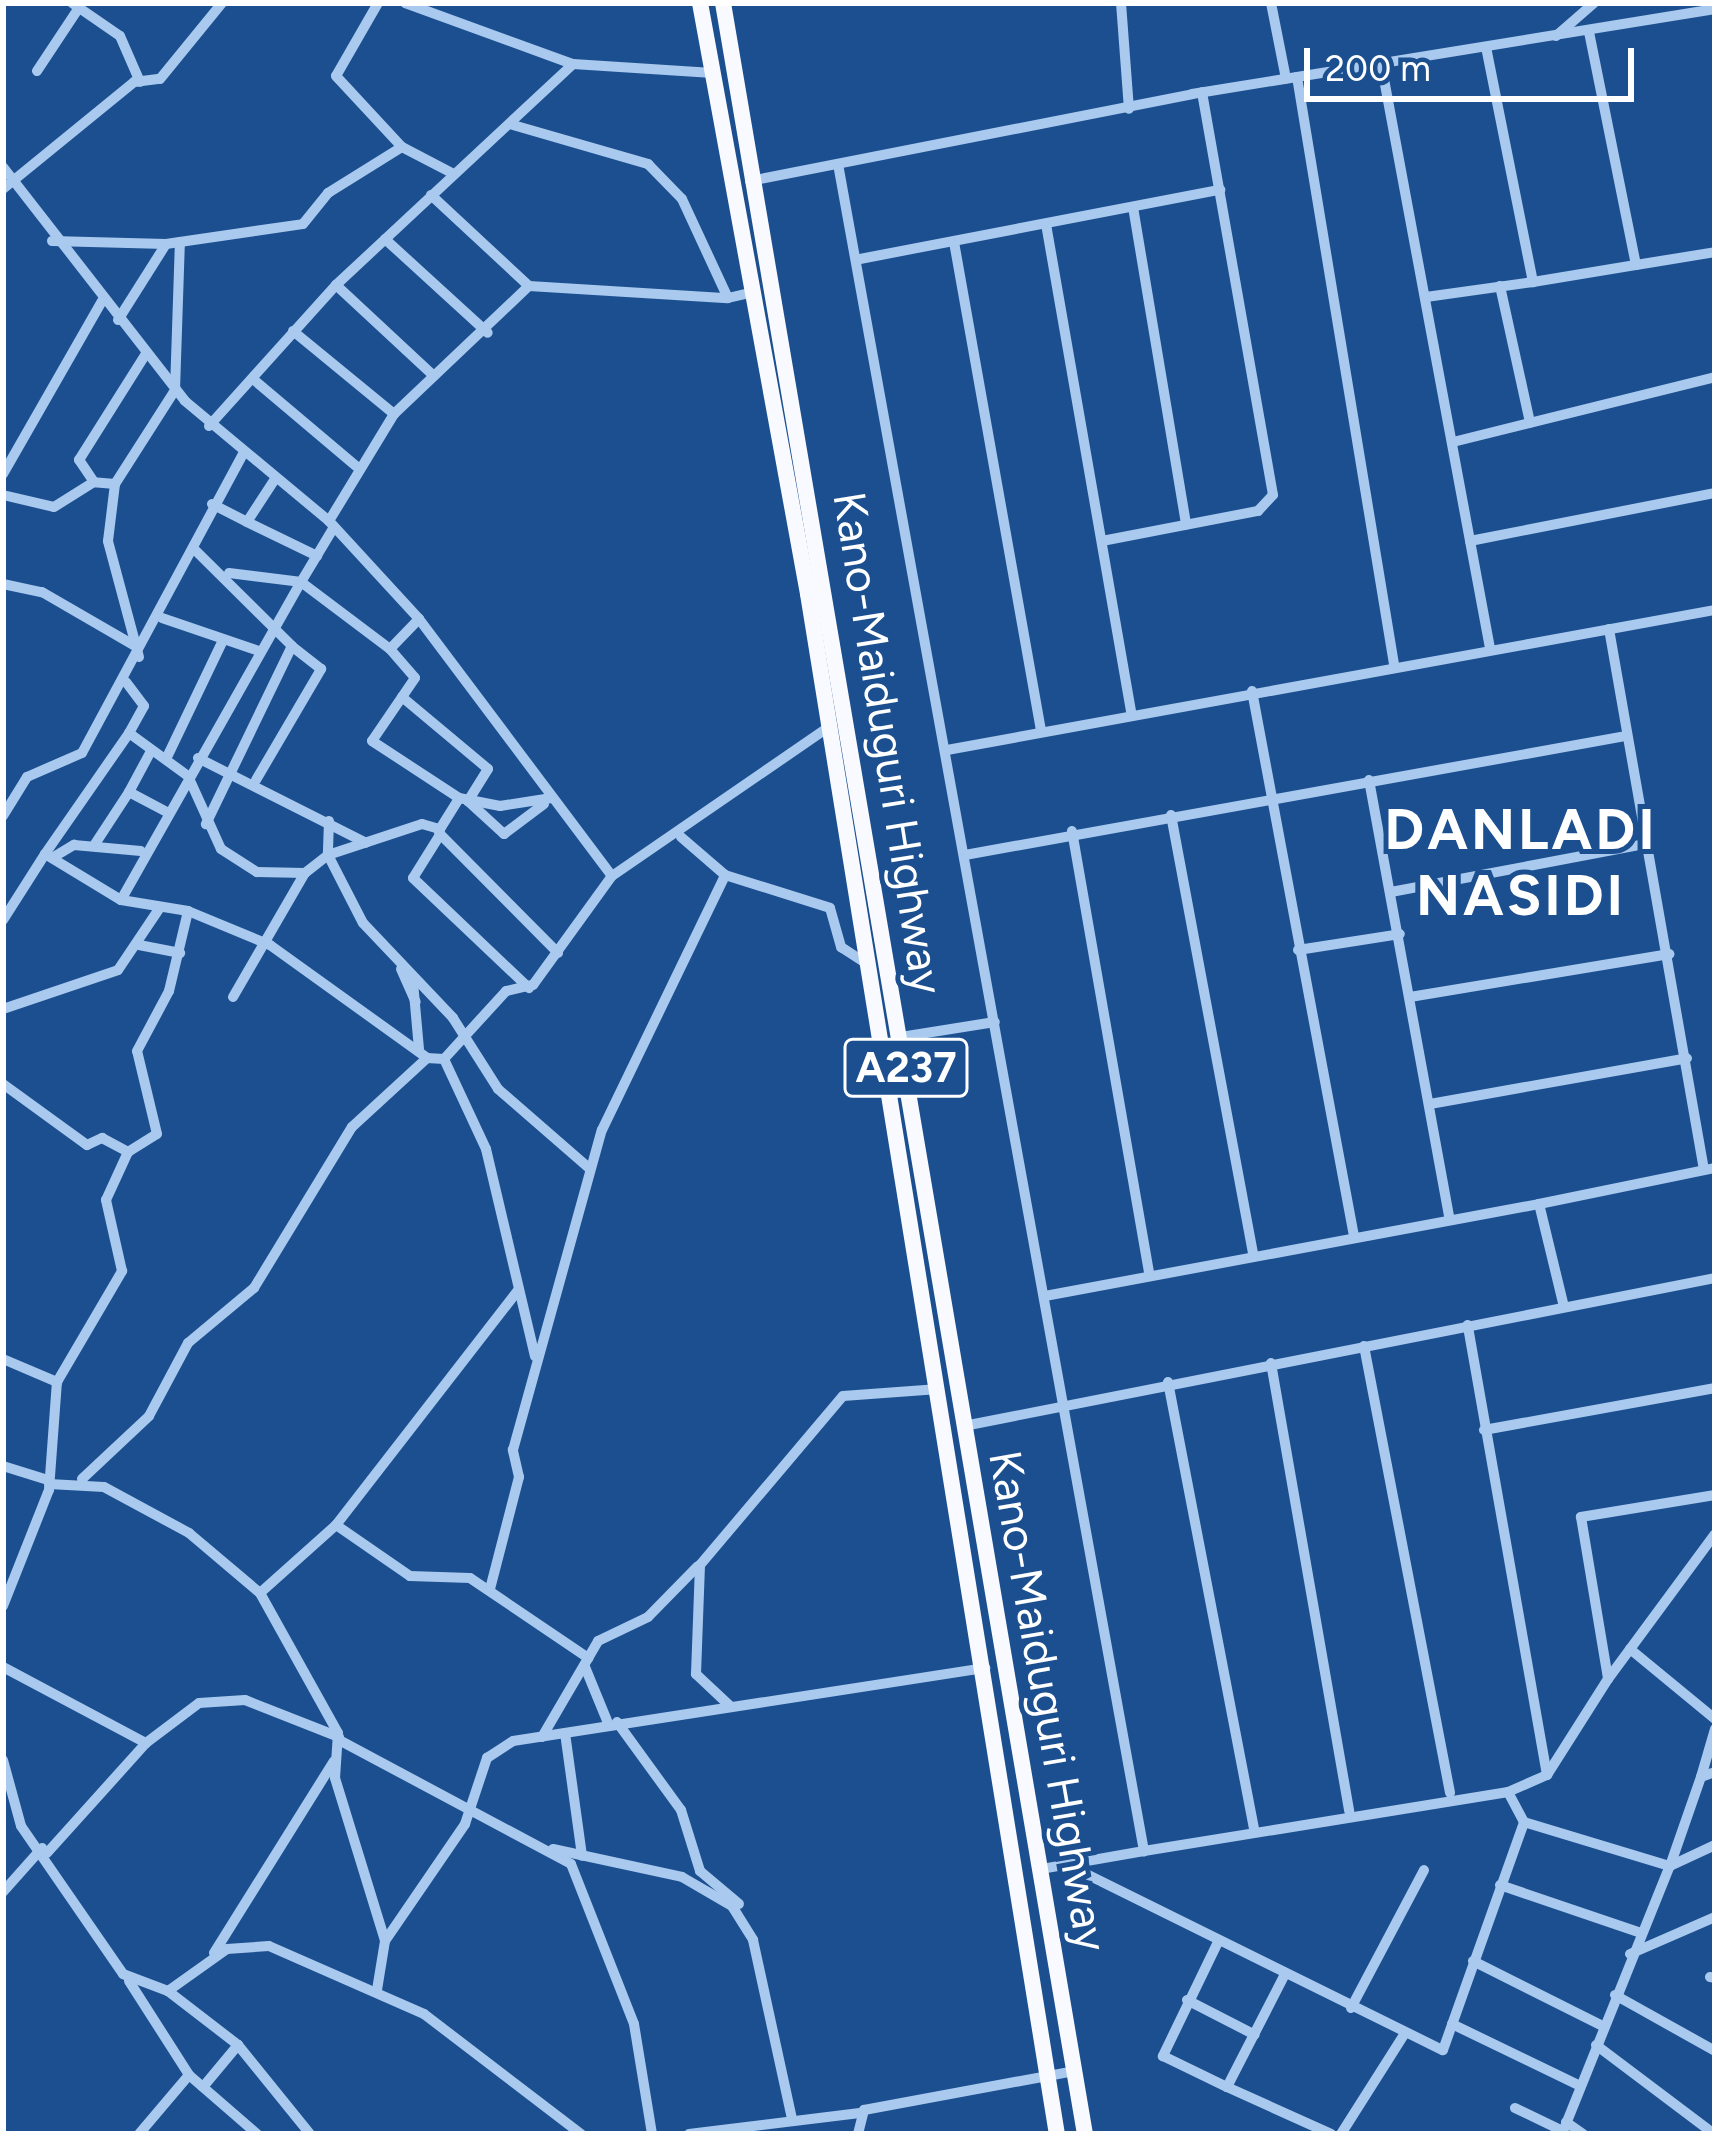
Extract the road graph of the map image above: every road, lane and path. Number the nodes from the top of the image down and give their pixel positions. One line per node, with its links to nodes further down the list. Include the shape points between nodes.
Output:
1 (222, 3): 19 (street, via 160,79)
2 (378, 3): 23 (street, via 336,76)
3 (405, 3): 15 (street)
4 (700, 3): 17 (highway, Kano-Maiduguri Highway / A237)
5 (723, 3): 27 (highway, Kano-Maiduguri Highway / A237)
6 (1121, 3): 21 (street)
7 (1271, 3): 18 (street)
8 (1594, 3): 12 (street)
9 (78, 5): 16 (street); 19 (street, via 120,36)
10 (1715, 9): 11 (street)
11 (1589, 32): 12 (street); 41 (street)
12 (1555, 37): 13 (street)
13 (1486, 46): 14 (street); 42 (street)
14 (1381, 63): 18 (street); 47 (street)
15 (572, 64): 17 (street); 22 (street)
16 (37, 71)
17 (713, 73): 28 (highway, Kano-Maiduguri Highway / A237)
18 (1291, 78): 20 (street); 92 (street)
19 (140, 82): 29 (street)
20 (1202, 92): 21 (street); 30 (street)
21 (1130, 109): 24 (street)
22 (513, 125): 26 (street); 48 (street, via 614,148 674,184)
23 (401, 147): 26 (street); 36 (street, via 323,197 303,224)
24 (838, 164): 27 (street); 40 (street)
25 (3, 167): 29 (street)
26 (452, 173): 31 (street)
27 (754, 180): 28 (street); 154 (highway, Kano-Maiduguri Highway / A237)
28 (732, 183): 46 (highway, Kano-Maiduguri Highway / A237)
29 (10, 188): 35 (street)
30 (1220, 190): 32 (street); 73 (street, via 1273,495 1258,511)
31 (431, 195): 34 (street); 44 (street)
32 (1133, 207): 33 (street); 73 (street)
33 (1046, 224): 37 (street); 74 (street)
34 (385, 239): 43 (street); 52 (street)
35 (52, 241): 38 (street); 49 (street)
36 (180, 242): 38 (street); 57 (street)
37 (954, 242): 40 (street); 99 (street)
38 (166, 244): 50 (street)
39 (1715, 252): 41 (street)
40 (860, 259): 104 (street)
41 (1636, 265): 42 (street)
42 (1533, 282): 45 (street)
43 (335, 285): 51 (street); 54 (street)
44 (529, 286): 48 (street); 52 (street)
45 (1500, 286): 47 (street); 59 (street)
46 (754, 292): 48 (street); 98 (highway, Kano-Maiduguri Highway / A237)
47 (1426, 297): 61 (street)
48 (728, 298)
49 (102, 302): 50 (street); 64 (street)
50 (118, 320): 53 (street)
51 (293, 331): 56 (street); 58 (street)
52 (488, 333): 54 (street)
53 (145, 355): 57 (street); 66 (street, via 79,453)
54 (433, 375): 58 (street)
55 (1715, 377): 59 (street)
56 (254, 379): 60 (street); 63 (street)
57 (175, 390): 60 (street); 67 (street)
58 (394, 414): 63 (street)
59 (1530, 423): 61 (street)
60 (209, 426): 62 (street)
61 (1453, 442): 75 (street)
62 (244, 454): 65 (street); 70 (street)
63 (356, 466): 72 (street)
64 (3, 474)
65 (275, 479): 71 (street); 72 (street)
66 (94, 482): 67 (street); 69 (street, via 54,507)
67 (116, 484): 90 (street, via 108,541)
68 (1715, 493): 75 (street)
69 (3, 495)
70 (212, 504): 71 (street); 76 (street)
71 (247, 522): 77 (street)
72 (332, 524): 77 (street); 83 (street)
73 (1186, 525): 74 (street)
74 (1102, 541): 97 (street)
75 (1470, 541): 88 (street)
76 (193, 548): 78 (street); 82 (street)
77 (317, 556): 79 (street)
78 (229, 573): 79 (street); 84 (street)
79 (301, 582): 84 (street); 89 (street)
80 (3, 584): 90 (street, via 42,592)
81 (1714, 614): 85 (street)
82 (162, 618): 86 (street); 90 (street)
83 (419, 620): 89 (street); 102 (street)
84 (271, 627): 87 (street); 91 (street)
85 (1609, 629): 88 (street); 101 (street)
86 (223, 640): 91 (street); 105 (street)
87 (292, 646): 93 (street); 110 (street, via 321,668)
88 (1490, 648): 92 (street)
89 (390, 649): 96 (street, via 415,678)
90 (137, 652): 94 (street)
91 (258, 654): 93 (street); 106 (street)
92 (1394, 664): 95 (street)
93 (277, 674): 107 (street)
94 (126, 682): 100 (street, via 145,706); 118 (street, via 82,753 28,778)
95 (1252, 691): 97 (street); 113 (street)
96 (402, 697): 108 (street); 114 (street, via 372,741)
97 (1131, 713): 99 (street)
98 (827, 728): 123 (street); 146 (highway, Kano-Maiduguri Highway / A237)
99 (1041, 731): 104 (street)
100 (129, 733): 103 (street); 130 (street)
101 (1626, 736): 111 (street); 126 (street)
102 (509, 750): 108 (street); 115 (street)
103 (151, 751): 105 (street); 112 (street)
104 (947, 751): 129 (street)
105 (168, 755): 109 (street)
106 (198, 758): 107 (street); 109 (street)
107 (234, 770): 110 (street); 120 (street)
108 (488, 770): 114 (street)
109 (188, 776): 116 (street); 120 (street)
110 (256, 780): 119 (street)
111 (1369, 780): 113 (street); 134 (street)
112 (129, 792): 116 (street); 125 (street)
113 (1268, 795): 117 (street); 142 (street)
114 (463, 799): 115 (street); 115 (street, via 508,836); 122 (street)
115 (548, 801): 133 (street)
116 (166, 812): 127 (street)
117 (1171, 814): 121 (street); 166 (street)
118 (3, 816)
119 (328, 821): 124 (street); 128 (street)
120 (206, 824): 131 (street, via 236,862)
121 (1072, 831): 129 (street); 167 (street)
122 (439, 834): 124 (street); 144 (street); 148 (street, via 413,878)
123 (681, 837): 132 (street); 133 (street)
124 (366, 843): 128 (street)
125 (95, 844): 127 (street); 130 (street)
126 (1646, 844): 134 (street); 145 (street)
127 (141, 851): 135 (street)
128 (328, 854): 131 (street); 147 (street, via 344,894)
129 (965, 855): 152 (street)
130 (49, 856): 135 (street); 138 (street)
131 (305, 873): 141 (street)
132 (725, 875): 146 (street, via 830,908 841,947); 161 (street, via 659,997)
133 (612, 876): 144 (street)
134 (1390, 892): 139 (street)
135 (122, 900): 136 (street)
136 (160, 909): 137 (street); 140 (street)
137 (188, 911): 141 (street); 143 (street)
138 (3, 920)
139 (1400, 934): 142 (street); 150 (street)
140 (139, 945): 143 (street); 151 (street, via 110,975)
141 (270, 945): 149 (street); 155 (street)
142 (1298, 950): 165 (street)
143 (180, 953): 160 (street, via 137,1051 159,1126 149,1145)
144 (558, 953): 148 (street)
145 (1669, 954): 150 (street); 156 (street)
146 (866, 963): 180 (highway, Kano-Maiduguri Highway / A237)
147 (400, 965): 153 (street); 155 (street, via 416,1002)
148 (529, 988): 153 (street, via 506,991)
149 (233, 997)
150 (1410, 997): 159 (street)
151 (3, 1009)
152 (995, 1022): 154 (street); 170 (street)
153 (464, 1037): 157 (street); 161 (street, via 498,1089)
154 (901, 1037): 182 (highway, Kano-Maiduguri Highway / A237)
155 (423, 1054): 157 (street); 185 (street, via 352,1127 254,1288 188,1343 138,1430)
156 (1687, 1058): 159 (street); 162 (street)
157 (444, 1059): 169 (street, via 486,1149)
158 (3, 1084): 160 (street, via 87,1145 102,1138)
159 (1430, 1104): 164 (street)
160 (128, 1152): 177 (street, via 106,1200 122,1271)
161 (590, 1169): 175 (street)
162 (1709, 1169): 163 (street)
163 (1539, 1204): 164 (street); 171 (street)
164 (1450, 1220): 165 (street)
165 (1354, 1236): 166 (street)
166 (1253, 1252): 167 (street)
167 (1149, 1271): 170 (street)
168 (1715, 1278): 171 (street)
169 (518, 1290): 175 (street); 188 (street)
170 (1045, 1296): 181 (street)
171 (1564, 1307): 172 (street)
172 (1468, 1325): 173 (street); 183 (street)
173 (1364, 1346): 176 (street); 213 (street)
174 (3, 1359): 177 (street)
175 (537, 1364): 191 (street)
176 (1270, 1364): 178 (street); 215 (street)
177 (57, 1382): 186 (street)
178 (1168, 1382): 181 (street); 217 (street)
179 (1715, 1388): 183 (street)
180 (939, 1389): 190 (street, via 843,1396); 197 (highway, Kano-Maiduguri Highway / A237)
181 (1067, 1405): 182 (street); 221 (street)
182 (964, 1426): 225 (highway, Kano-Maiduguri Highway / A237)
183 (1484, 1430): 210 (street)
184 (3, 1466): 186 (street)
185 (82, 1479): 186 (street); 192 (street, via 189,1533)
186 (48, 1482): 193 (street)
187 (1715, 1495): 198 (street, via 1581,1517)
188 (336, 1525): 191 (street, via 410,1576 446,1570); 192 (street)
189 (1713, 1541): 194 (street)
190 (700, 1564): 195 (street); 199 (street, via 696,1674)
191 (490, 1588): 195 (street)
192 (260, 1593): 204 (street)
193 (3, 1606)
194 (1630, 1649): 198 (street); 200 (street)
195 (586, 1661): 201 (street); 205 (street)
196 (3, 1667): 206 (street)
197 (985, 1668): 199 (street); 252 (highway, Kano-Maiduguri Highway / A237)
198 (1608, 1679): 210 (street)
199 (731, 1707): 201 (street)
200 (1715, 1719)
201 (612, 1723): 203 (street); 229 (street, via 681,1810 695,1863)
202 (1715, 1729): 211 (street)
203 (565, 1733): 205 (street); 222 (street)
204 (339, 1738): 206 (street, via 223,1697); 207 (street); 214 (street)
205 (540, 1739): 214 (street, via 487,1758)
206 (146, 1743): 220 (street)
207 (337, 1756): 232 (street, via 362,1889); 235 (street)
208 (3, 1760): 220 (street, via 21,1826)
209 (1715, 1772): 211 (street)
210 (1547, 1775): 212 (street)
211 (1701, 1777): 224 (street)
212 (1508, 1792): 213 (street); 216 (street)
213 (1450, 1793): 215 (street)
214 (469, 1805): 219 (street); 232 (street)
215 (1348, 1811): 217 (street)
216 (1524, 1822): 224 (street); 227 (street)
217 (1255, 1832): 221 (street)
218 (1715, 1845): 224 (street)
219 (548, 1848): 222 (street); 266 (street, via 571,1864 595,1911 634,2024)
220 (45, 1851): 228 (street); 238 (street)
221 (1144, 1851): 223 (street)
222 (582, 1856): 229 (street, via 682,1877)
223 (1068, 1865): 225 (street); 233 (street)
224 (1670, 1866): 231 (street)
225 (1041, 1869): 251 (highway, Kano-Maiduguri Highway / A237)
226 (1424, 1870): 243 (street)
227 (1500, 1885): 231 (street); 236 (street)
228 (3, 1892)
229 (739, 1913): 259 (street)
230 (1715, 1917): 234 (street)
231 (1638, 1933): 234 (street)
232 (386, 1941): 239 (street)
233 (1218, 1942): 237 (street); 242 (street)
234 (1630, 1954): 241 (street)
235 (212, 1956): 239 (street, via 269,1946); 240 (street)
236 (1473, 1961): 244 (street); 245 (street)
237 (1285, 1976): 243 (street); 247 (street)
238 (129, 1981): 240 (street); 253 (street)
239 (376, 1990): 265 (street, via 454,2033)
240 (168, 1991): 248 (street)
241 (1615, 1995): 245 (street); 250 (street)
242 (1186, 2000): 247 (street); 256 (street, via 1163,2056)
243 (1352, 2008): 246 (street)
244 (1452, 2024): 246 (street, via 1443,2050); 254 (street)
245 (1603, 2026): 249 (street)
246 (1405, 2033): 272 (street)
247 (1255, 2036): 256 (street)
248 (238, 2045): 255 (street); 264 (street)
249 (1596, 2045): 254 (street); 261 (street)
250 (1715, 2051)
251 (1075, 2071): 252 (street); 270 (highway, Kano-Maiduguri Highway / A237)
252 (1047, 2074): 258 (street); 269 (highway, Kano-Maiduguri Highway / A237)
253 (189, 2075): 255 (street); 262 (street)
254 (1580, 2086): 260 (street)
255 (203, 2087): 263 (street)
256 (1227, 2087): 271 (street)
257 (1515, 2108): 260 (street)
258 (860, 2114): 259 (street); 268 (street)
259 (793, 2120): 267 (street)
260 (1564, 2129): 273 (street)
261 (1713, 2129)
262 (140, 2134)
263 (256, 2134)
264 (310, 2134)
265 (581, 2134)
266 (652, 2134)
267 (689, 2134)
268 (859, 2134)
269 (1057, 2134)
270 (1085, 2134)
271 (1331, 2134)
272 (1341, 2134)
273 (1583, 2134)

